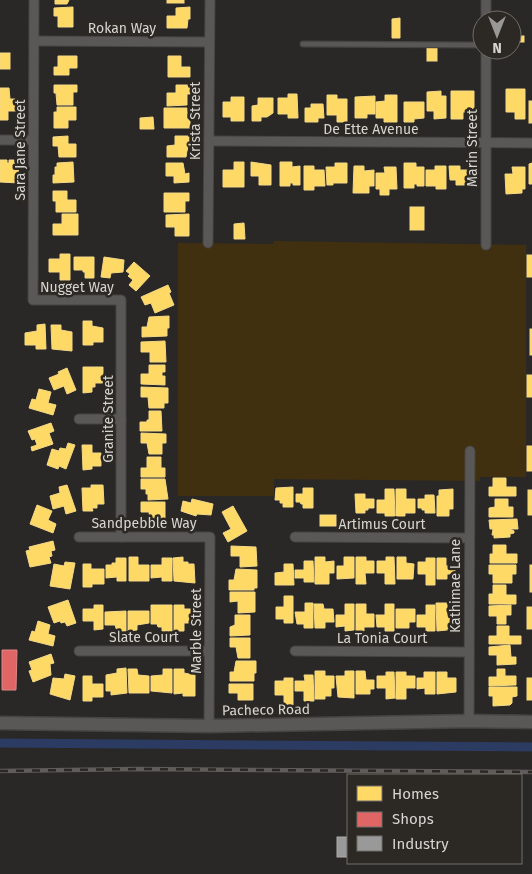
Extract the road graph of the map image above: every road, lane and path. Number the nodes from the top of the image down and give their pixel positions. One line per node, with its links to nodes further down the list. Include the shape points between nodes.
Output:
1 (34, 0): 3 (street, Sara Jane Street)
2 (210, 0): 4 (street, Krista Street)
3 (34, 41): 4 (street, Rokan Way); 9 (street, Sara Jane Street)
4 (209, 42): 10 (street, Krista Street)
5 (303, 44): 6 (lane)
6 (472, 45)
7 (486, 60): 11 (street, Marin Street)
8 (0, 140): 9 (street)
9 (33, 140): 15 (street, Sara Jane Street)
10 (209, 141): 11 (street, De Ette Avenue); 13 (street, Krista Street)
11 (486, 143): 12 (street, De Ette Avenue); 14 (street, Marin Street)
12 (532, 143)
13 (208, 243)
14 (486, 245)
15 (33, 300): 16 (street, Nugget Way)
16 (121, 300): 18 (street, Granite Street)
17 (79, 419): 18 (street)
18 (121, 419): 21 (street, Granite Street)
19 (470, 451): 24 (street, Kathimae Lane)
20 (79, 537): 21 (street, Sandpebble Way)
21 (121, 537): 22 (street, Sandpebble Way)
22 (210, 537): 26 (street, Marble Street)
23 (295, 537): 24 (street, Artimus Court)
24 (469, 538): 28 (street, Kathimae Lane)
25 (79, 650): 26 (street, Slate Court)
26 (210, 650): 32 (street, Marble Street)
27 (295, 652): 28 (street, La Tonia Court)
28 (469, 652): 29 (street, Kathimae Lane)
29 (469, 721): 30 (street, Pacheco Road); 32 (street, Pacheco Road)
30 (532, 722)
31 (0, 723): 32 (street, Pacheco Road)
32 (210, 726)

